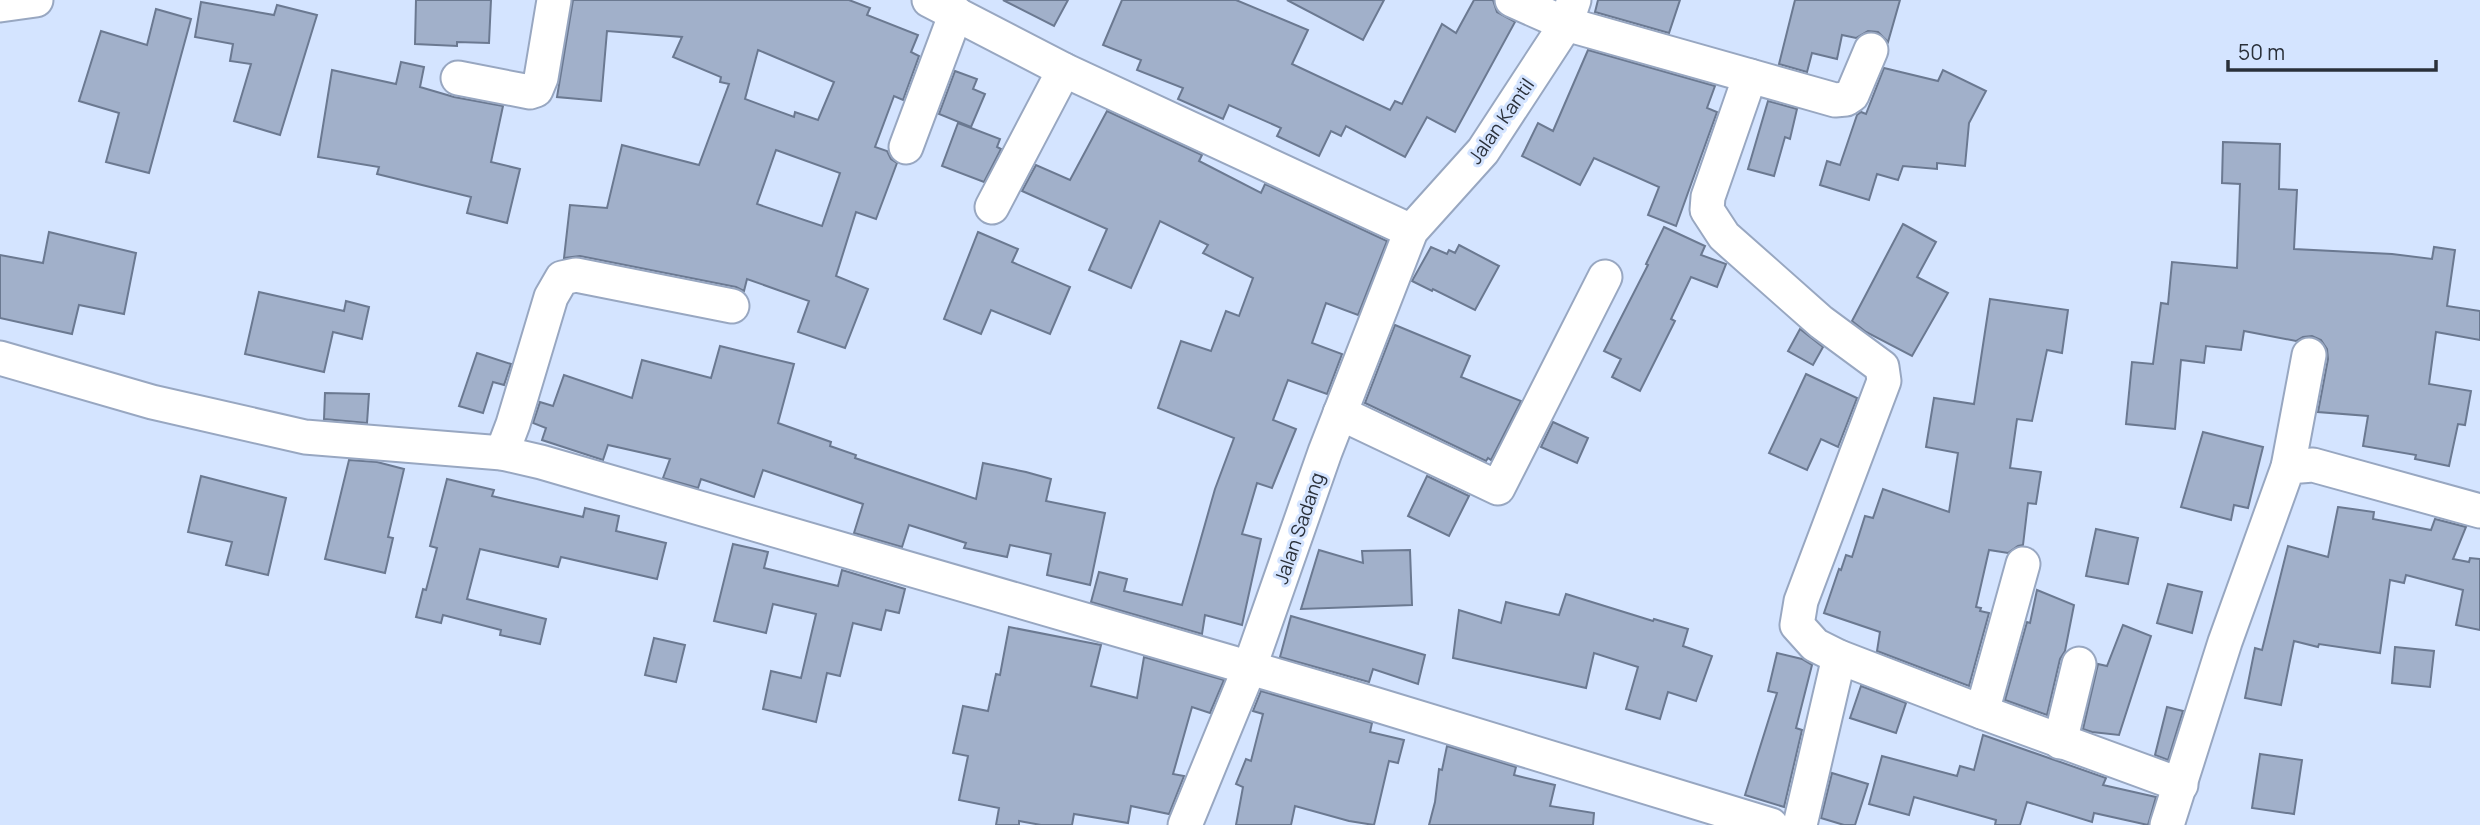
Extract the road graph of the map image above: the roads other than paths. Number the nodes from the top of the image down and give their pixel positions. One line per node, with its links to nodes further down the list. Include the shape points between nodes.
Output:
1 (36, 0): 4 (street)
2 (554, 0): 10 (street, via 536,90)
3 (1513, 0): 6 (street)
4 (0, 5)
5 (943, 6): 8 (street); 11 (street)
6 (1570, 12): 9 (street); 13 (street, Jalan Kantil, via 1483,151)
7 (1871, 50): 9 (street, via 1852,95 1846,99 1835,100)
8 (1065, 69): 12 (street); 13 (street)
9 (1750, 76): 23 (street, via 1707,210 1724,236 1821,322 1882,368 1884,381 1801,601 1797,625 1815,645)
10 (458, 78)
11 (906, 147)
12 (992, 208)
13 (1411, 231): 18 (street, Jalan Sadang)
14 (1605, 277): 18 (street, via 1499,488)
15 (732, 306): 19 (street, via 576,275 562,278 551,297)
16 (2309, 355): 20 (street)
17 (0, 358): 19 (street, via 152,401 305,437)
18 (1340, 414): 25 (street, Jalan Sadang)
19 (502, 453): 25 (street)
20 (2288, 467): 21 (street, via 2313,465); 28 (street, via 2225,642)
21 (2480, 511)
22 (2023, 564): 26 (street)
23 (1839, 657): 26 (street); 31 (street)
24 (2079, 664): 27 (street)
25 (1249, 669): 29 (street, Jalan Sadang); 30 (street)
26 (1982, 712): 27 (street)
27 (2060, 742): 28 (street)
28 (2181, 785): 32 (street)
29 (1185, 825)
30 (1771, 825)
31 (1800, 825)
32 (2167, 825)

